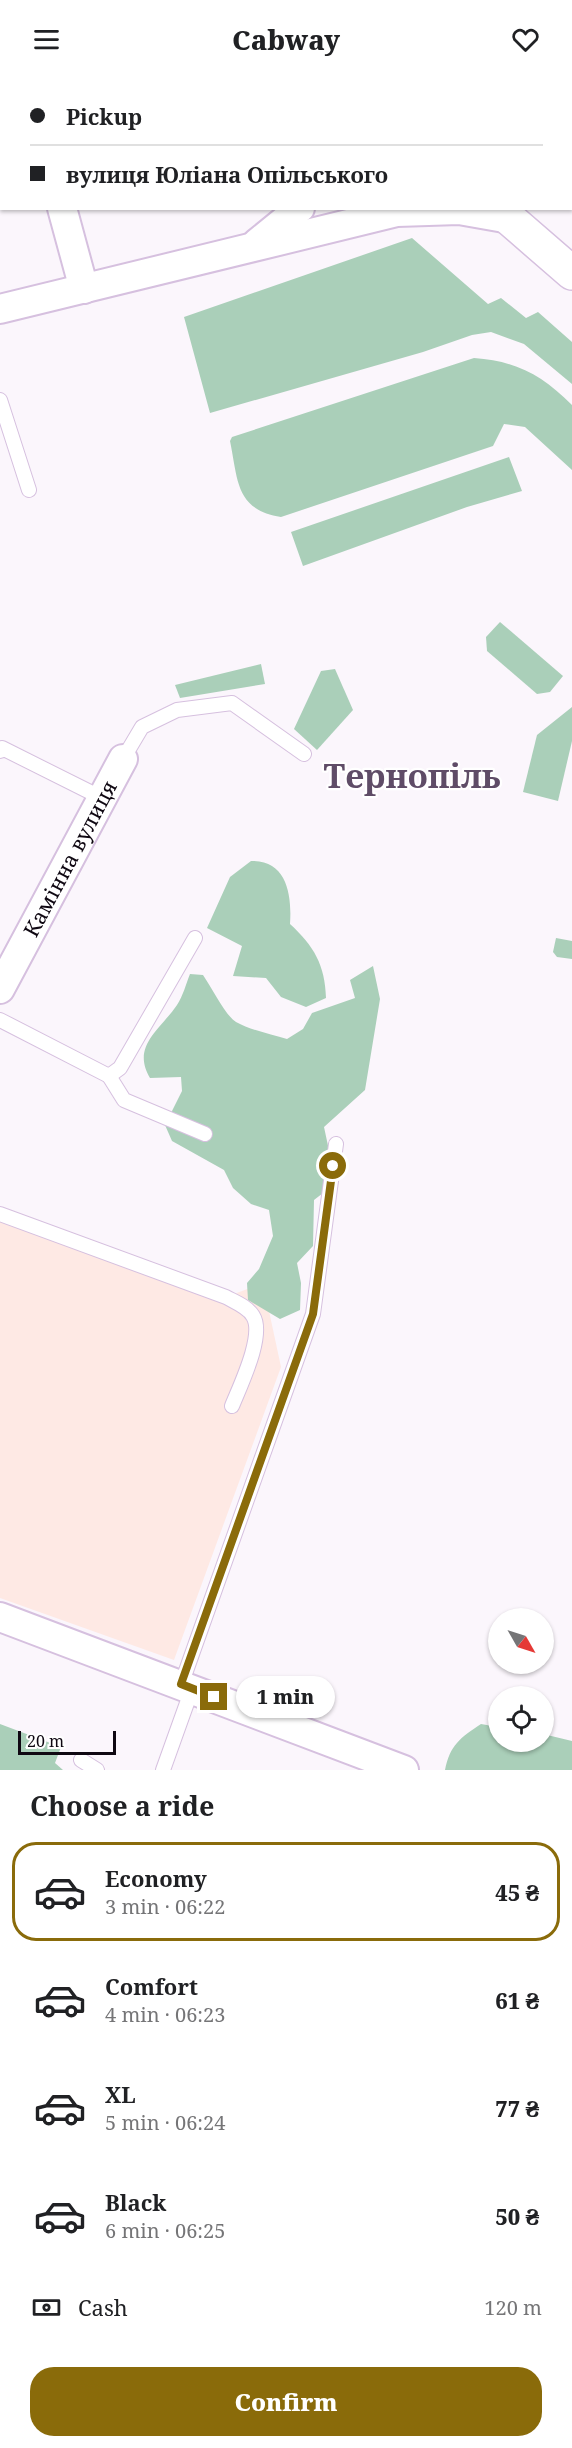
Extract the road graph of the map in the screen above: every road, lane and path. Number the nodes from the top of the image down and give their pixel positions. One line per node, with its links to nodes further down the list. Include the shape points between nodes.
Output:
1 (63, 210): 11 (street)
2 (275, 210): 9 (street)
3 (298, 210): 9 (street)
4 (345, 210): 8 (street)
5 (420, 210): 8 (street)
6 (459, 210): 7 (street)
7 (503, 214): 10 (main road)
8 (312, 234): 9 (street)
9 (249, 250): 11 (street)
10 (572, 273)
11 (84, 289): 12 (street)
12 (0, 309)
13 (0, 400): 14 (lane)
14 (29, 490)
15 (0, 752): 18 (lane, via 2,748)
16 (304, 754): 17 (lane, via 232,703 177,710 142,727)
17 (123, 759): 18 (street, Камінна вулиця)
18 (102, 798): 20 (street, Камінна вулиця)
19 (195, 938): 22 (lane, via 120,1068)
20 (0, 989)
21 (0, 1020): 22 (lane)
22 (109, 1076): 23 (lane, via 124,1100)
23 (205, 1134)
24 (336, 1144): 28 (lane, via 313,1314)
25 (0, 1214): 26 (lane, via 244,1307 257,1325 253,1351)
26 (232, 1406)
27 (0, 1617): 28 (street)
28 (187, 1687): 31 (lane); 32 (street)
29 (81, 1760): 30 (lane)
30 (97, 1770)
31 (163, 1770)
32 (404, 1770)

